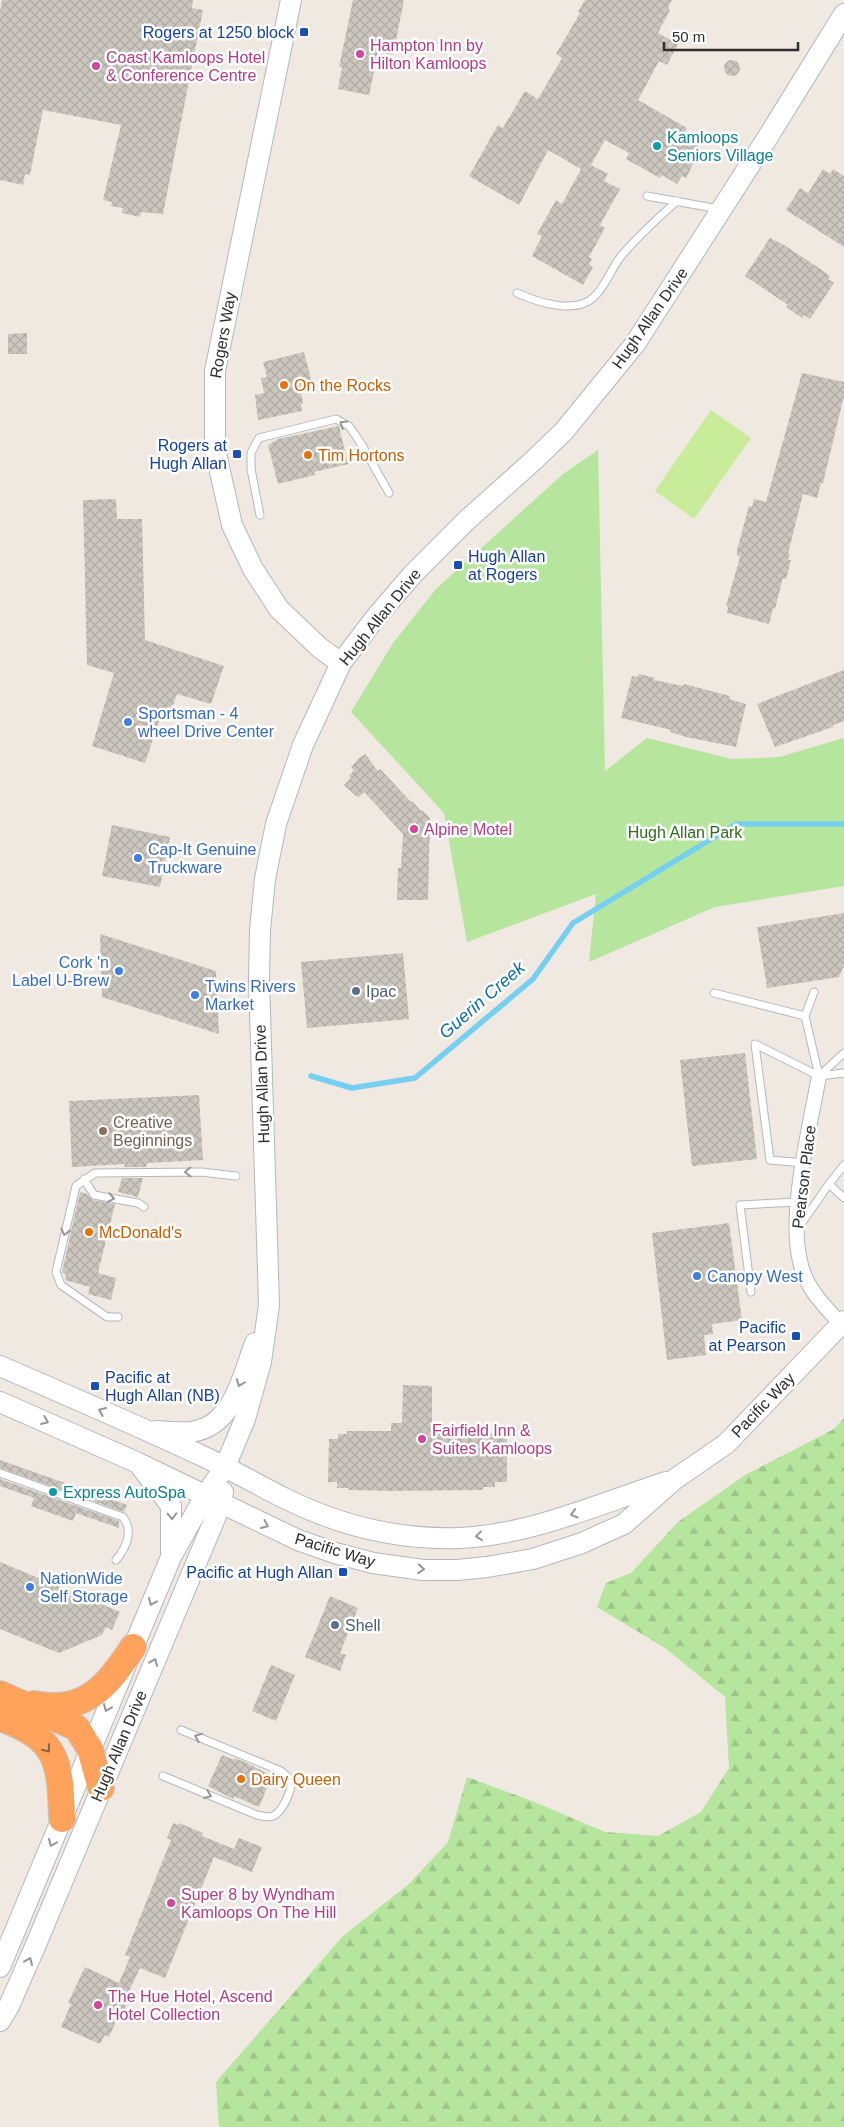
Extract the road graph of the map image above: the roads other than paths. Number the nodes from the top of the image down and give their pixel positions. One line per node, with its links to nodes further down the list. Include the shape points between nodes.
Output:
1 (291, 0): 9 (main road, Rogers Way, via 215,371 215,449 232,526 254,569 279,609)
2 (844, 14): 5 (main road, Hugh Allan Drive)
3 (647, 196): 4 (lane)
4 (677, 201): 5 (lane); 6 (lane, via 620,257 593,298 575,306 556,305)
5 (722, 210): 9 (main road, Hugh Allan Drive, via 635,344 590,400 533,462 467,520 413,574)
6 (517, 293)
7 (389, 493): 8 (lane, one-way to 8, via 349,426 336,419 259,438 251,453 251,469)
8 (260, 515)
9 (341, 663): 26 (main road, Hugh Allan Drive, via 294,766 276,824 265,879 259,980)
10 (814, 992): 12 (lane)
11 (714, 993): 12 (lane)
12 (805, 1016): 15 (lane)
13 (844, 1053): 15 (lane)
14 (844, 1073): 15 (lane)
15 (819, 1076): 16 (street, Pearson Place); 16 (lane, via 755,1044 770,1160)
16 (804, 1163): 22 (street, Pearson Place)
17 (844, 1165): 20 (lane)
18 (236, 1176): 19 (lane, one-way to 19, via 201,1172 95,1173)
19 (84, 1179): 23 (lane, one-way to 23, via 94,1195); 27 (lane, one-way to 27, via 76,1186 56,1272 61,1285 107,1317)
20 (829, 1184): 21 (lane); 24 (lane)
21 (844, 1198)
22 (799, 1202): 24 (street, Pearson Place); 25 (lane, via 740,1205)
23 (144, 1207)
24 (796, 1231): 28 (street, Pearson Place, via 800,1262 817,1299)
25 (751, 1292)
26 (269, 1305): 31 (main road, one-way to 31, via 230,1407 221,1418 192,1432); 33 (main road, Hugh Allan Drive, via 253,1393)
27 (118, 1317)
28 (843, 1323): 35 (main road, Pacific Way, via 726,1444)
29 (0, 1366): 31 (main road, Pacific Way, one-way to 29)
30 (0, 1402): 32 (main road, Pacific Way, one-way to 32)
31 (147, 1430): 33 (main road, Pacific Way)
32 (136, 1462): 36 (main road, Pacific Way); 38 (main road, one-way to 38, via 171,1506)
33 (225, 1467): 36 (main road, Hugh Allan Drive); 37 (main road, Pacific Way, one-way to 33, via 460,1538 378,1532 309,1510)
34 (0, 1473): 40 (lane, via 123,1517 128,1523 128,1535 125,1549)
35 (675, 1479): 37 (main road, Pacific Way, one-way to 37, via 579,1513); 39 (main road, Pacific Way, via 624,1524 582,1543)
36 (213, 1500): 38 (main road, Hugh Allan Drive); 39 (main road, Pacific Way, one-way to 39, via 298,1540 373,1563 422,1570 457,1570); 46 (main road, Hugh Allan Drive, one-way to 36)
37 (527, 1527): 39 (main road)
38 (171, 1557): 41 (main road, Hugh Allan Drive, one-way to 41)
39 (533, 1559)
40 (116, 1560)
41 (133, 1647): 42 (highway, via 106,1684 81,1702 48,1707); 44 (main road, Hugh Allan Drive, one-way to 44)
42 (5, 1704): 44 (highway, via 77,1728); 47 (highway, one-way to 47, via 48,1747 56,1760)
43 (181, 1730): 45 (lane, one-way to 43, via 265,1816 273,1816 280,1810 292,1788 292,1781 280,1771)
44 (90, 1749): 46 (highway); 47 (main road, Hugh Allan Drive)
45 (163, 1776)
46 (101, 1788): 49 (main road, Hugh Allan Drive, one-way to 46, via 13,1998)
47 (62, 1819): 48 (main road, Hugh Allan Drive, one-way to 48)
48 (0, 1967)
49 (0, 2021)

